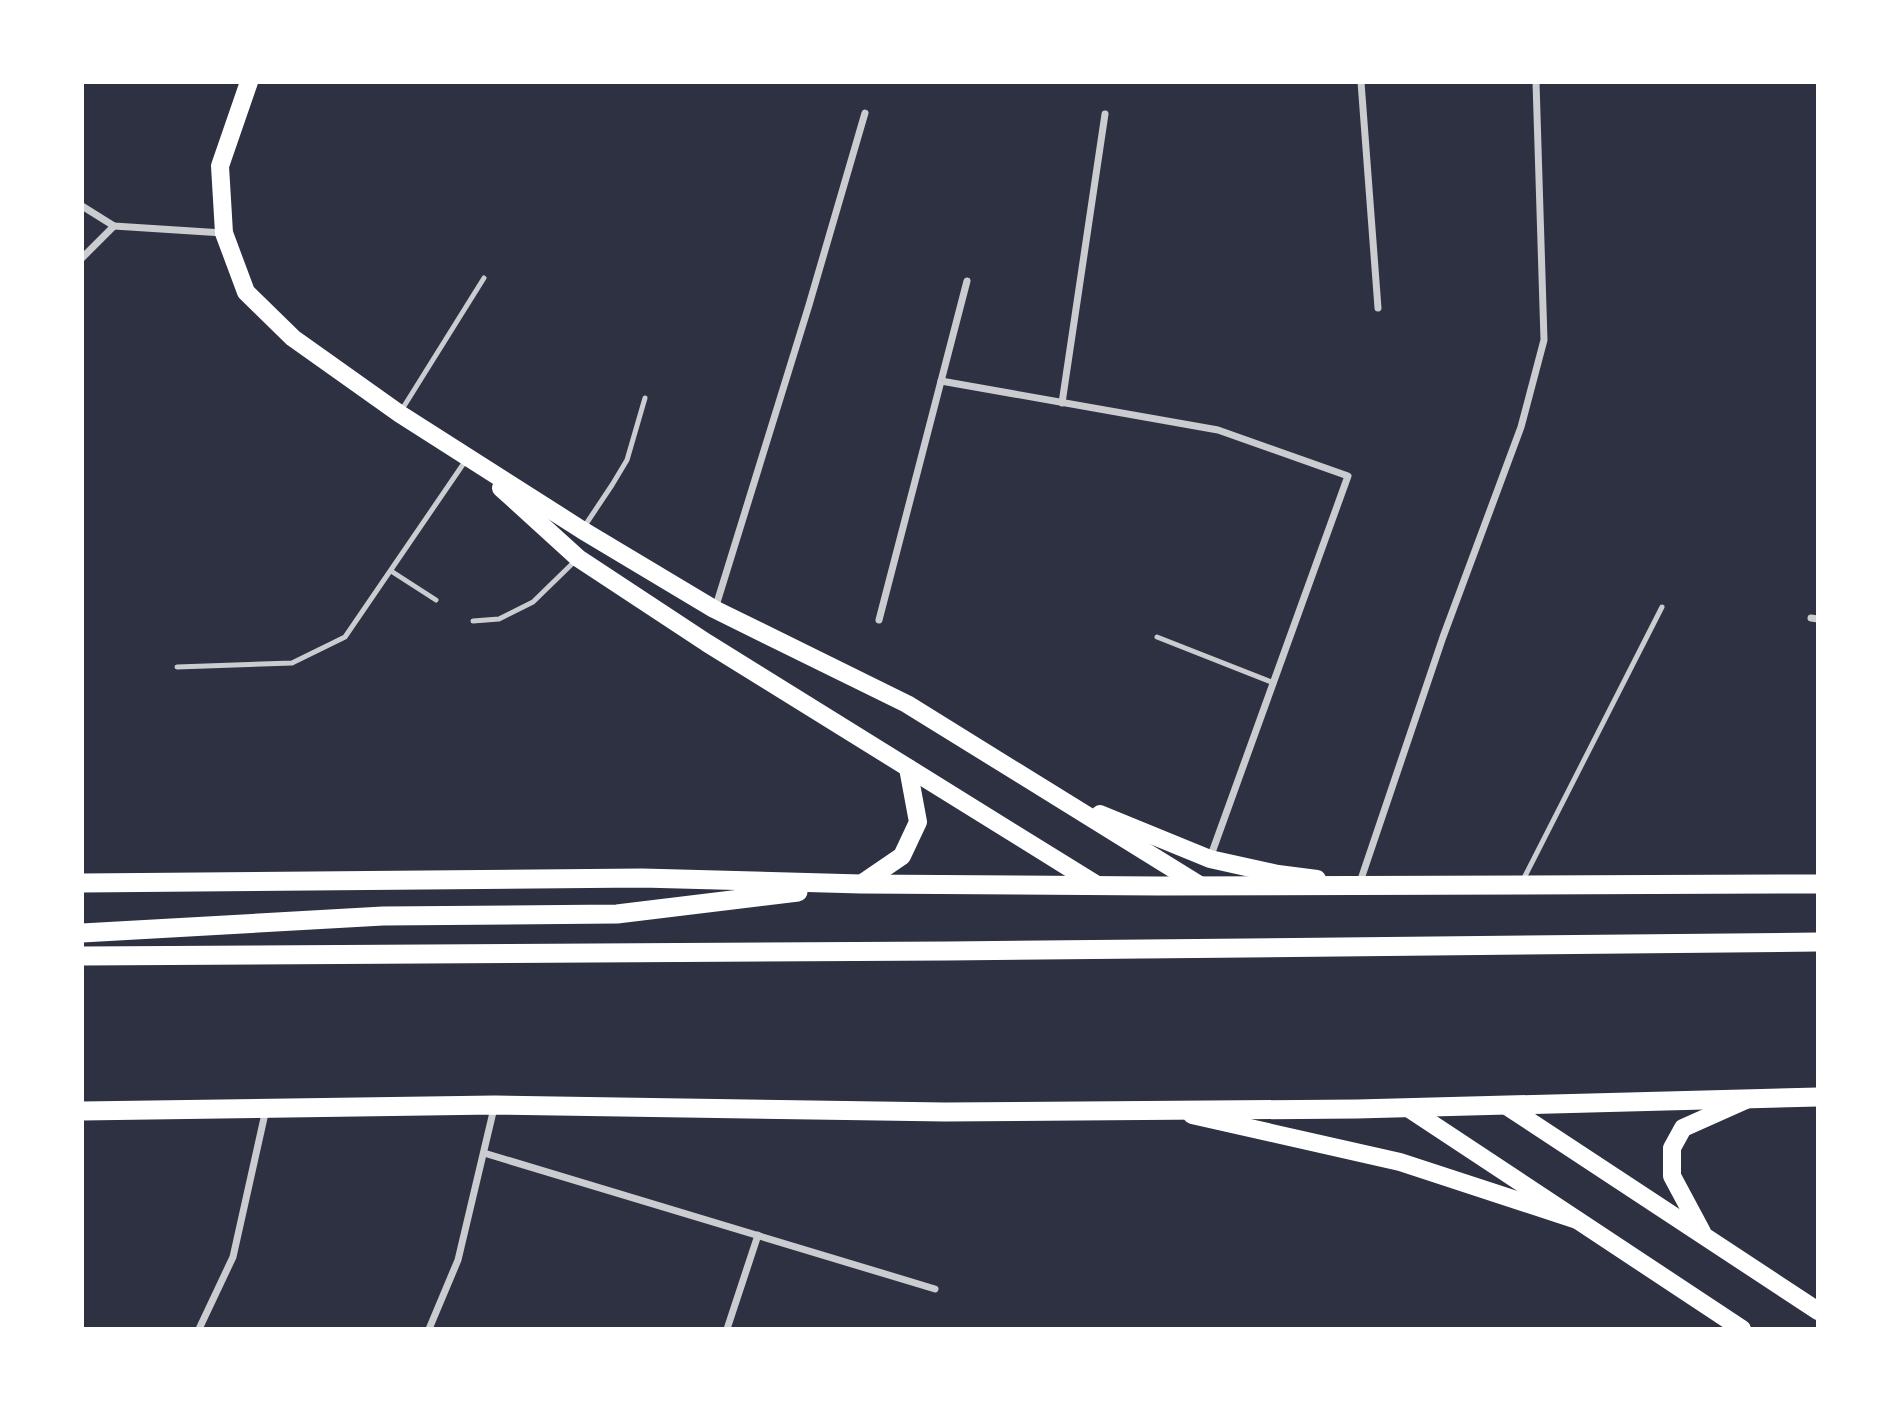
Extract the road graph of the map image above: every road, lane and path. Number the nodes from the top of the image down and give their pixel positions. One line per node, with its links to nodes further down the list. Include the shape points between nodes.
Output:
1 (249, 82): 8 (main road, via 220,166)
2 (1361, 82): 12 (street)
3 (1536, 82): 36 (street, via 1544,340 1521,427)
4 (865, 113): 23 (street)
5 (1105, 114): 15 (street)
6 (82, 206): 7 (street)
7 (114, 226): 8 (street); 9 (street)
8 (224, 233): 16 (main road, via 246,292 293,338)
9 (82, 258)
10 (484, 278): 16 (lane)
11 (967, 281): 13 (street)
12 (1378, 308)
13 (941, 381): 15 (street); 24 (street)
14 (645, 398): 18 (lane, via 626,460)
15 (1062, 403): 28 (street, via 1218,430 1348,476)
16 (400, 414): 17 (main road)
17 (468, 457): 18 (main road); 19 (main road); 20 (lane)
18 (582, 530): 23 (main road)
19 (578, 558): 25 (lane, via 533,601 499,619); 29 (main road)
20 (391, 571): 21 (lane); 27 (lane, via 345,638 292,663)
21 (436, 600)
22 (1662, 607): 38 (lane)
23 (714, 609): 30 (main road, via 906,704)
24 (879, 620)
25 (473, 621)
26 (1157, 637): 28 (lane)
27 (177, 667)
28 (1274, 684): 31 (street)
29 (908, 768): 33 (main road, via 918,822 902,856); 35 (main road)
30 (1055, 796): 31 (main road); 37 (main road)
31 (1210, 859): 36 (main road)
32 (82, 883): 33 (highway, via 642,878)
33 (861, 884): 35 (highway); 39 (highway, via 617,914 383,916)
34 (1818, 884): 38 (highway)
35 (1097, 885): 37 (highway)
36 (1359, 885): 37 (highway); 38 (highway)
37 (1201, 886)
38 (1520, 886)
39 (82, 933)
40 (1818, 942): 41 (highway)
41 (82, 956)
42 (1818, 1097): 43 (highway)
43 (1751, 1098): 45 (highway); 53 (main road, via 1683,1128 1672,1148 1672,1176)
44 (495, 1105): 46 (highway); 48 (highway, via 945,1112); 50 (street)
45 (1505, 1105): 47 (highway); 53 (main road)
46 (266, 1108): 49 (highway); 56 (street, via 233,1257)
47 (1408, 1108): 48 (highway); 51 (main road)
48 (1174, 1110): 51 (main road, via 1401,1162)
49 (82, 1111)
50 (484, 1153): 52 (street); 57 (street, via 458,1260)
51 (1577, 1220): 59 (main road)
52 (758, 1235): 54 (street); 58 (street)
53 (1703, 1236): 55 (main road)
54 (935, 1289)
55 (1818, 1311)
56 (199, 1329)
57 (429, 1329)
58 (727, 1329)
59 (1742, 1329)

